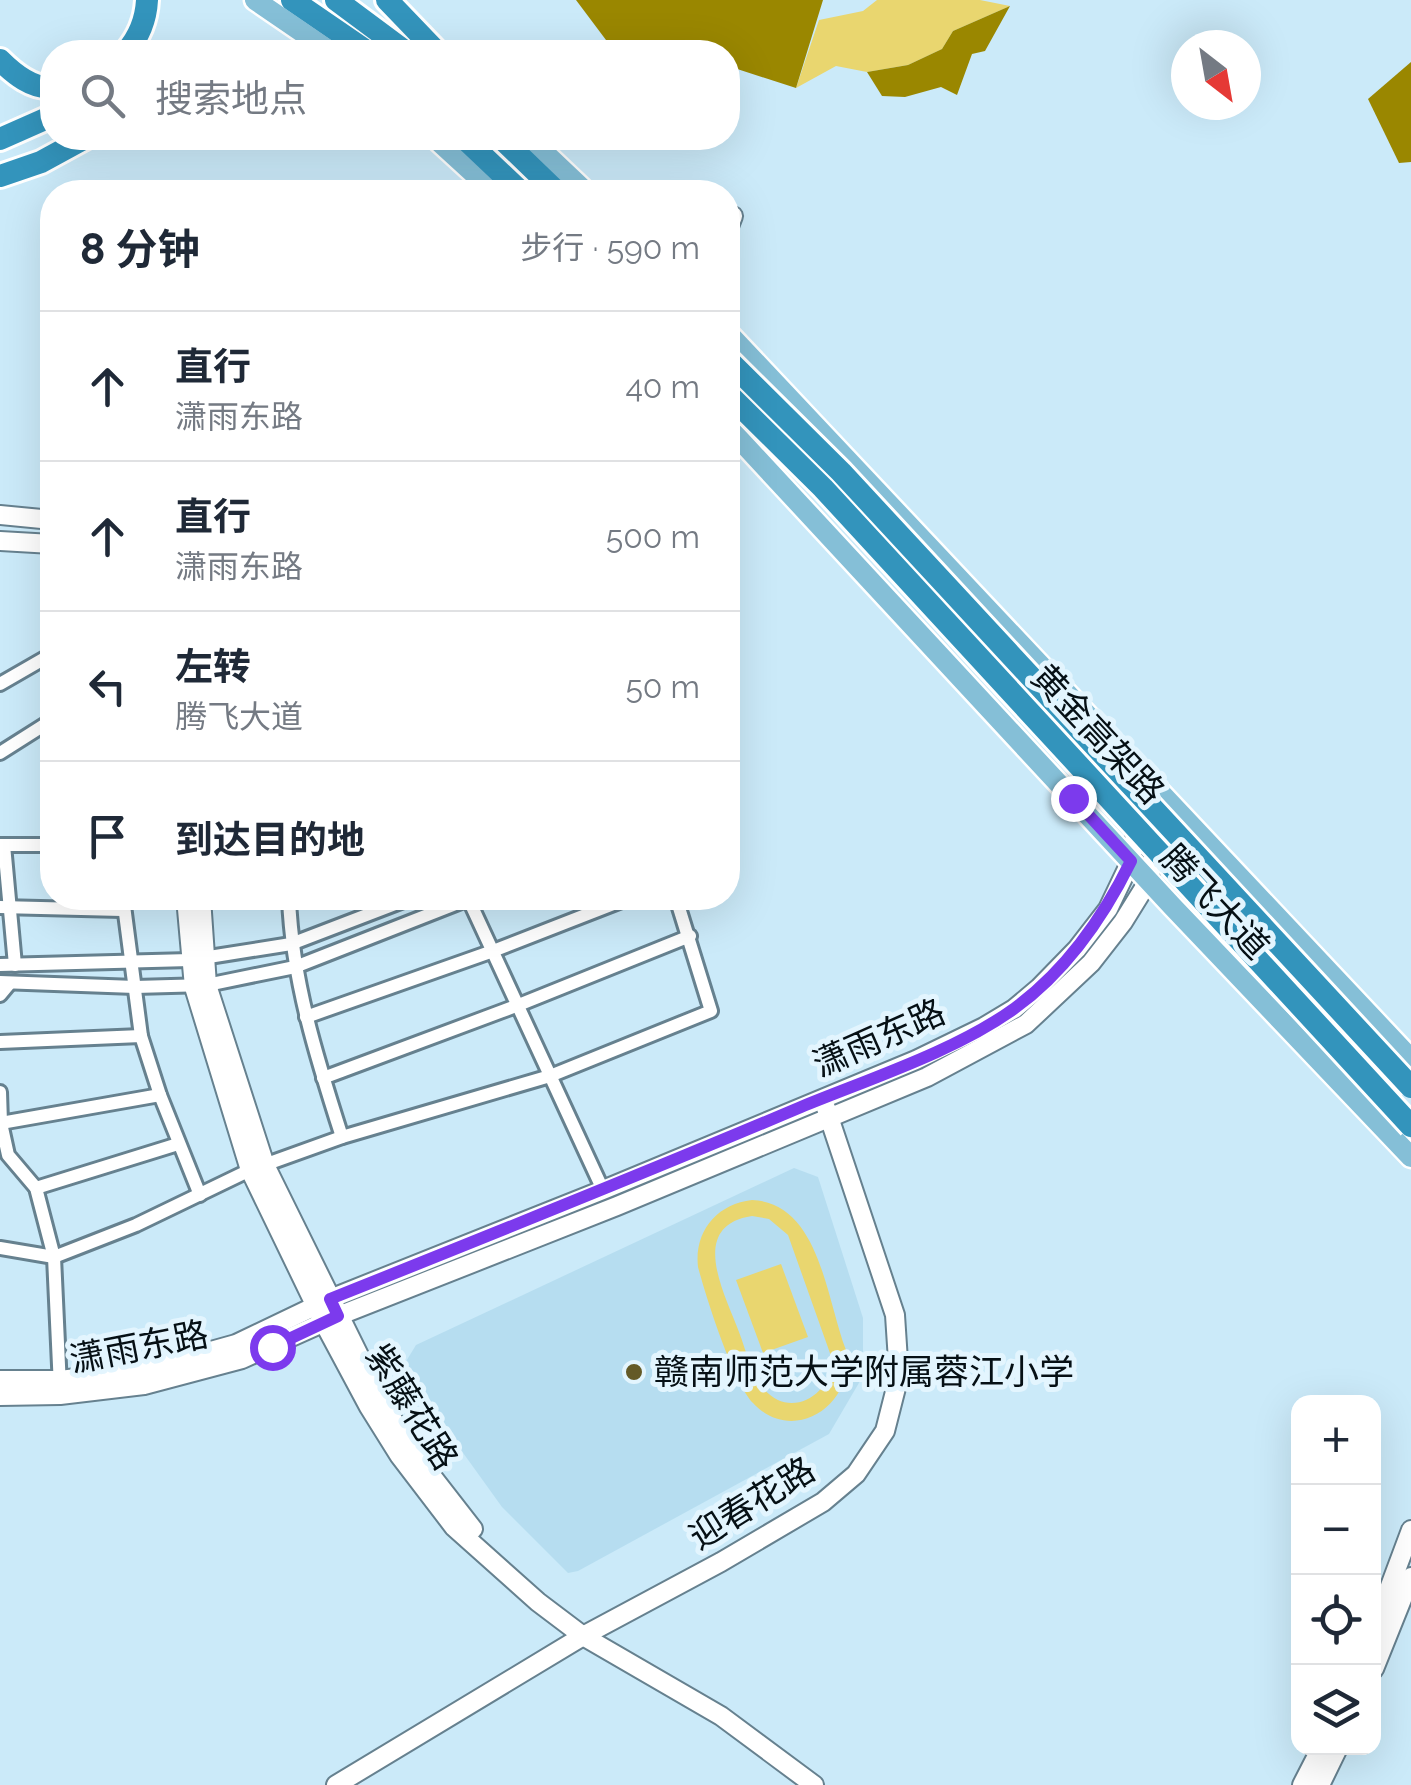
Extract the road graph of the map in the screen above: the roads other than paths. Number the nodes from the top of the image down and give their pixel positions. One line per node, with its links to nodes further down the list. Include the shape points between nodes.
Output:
1 (146, 0): 7 (highway)
2 (255, 0): 8 (main road)
3 (292, 0): 9 (highway)
4 (336, 0): 10 (highway)
5 (370, 0): 11 (main road)
6 (387, 0): 12 (highway)
7 (136, 40)
8 (313, 40)
9 (350, 40)
10 (390, 40)
11 (421, 40)
12 (425, 40)
13 (0, 60): 14 (highway, via 15,76)
14 (40, 86)
15 (40, 121): 16 (highway)
16 (0, 138)
17 (64, 150): 22 (highway)
18 (448, 150): 23 (main road)
19 (477, 150): 24 (highway)
20 (515, 150): 25 (highway)
21 (542, 150): 26 (main road)
22 (0, 176)
23 (481, 180)
24 (508, 180)
25 (546, 180)
26 (573, 180)
27 (740, 346): 39 (main road, 腾飞大道)
28 (740, 372): 75 (highway, 黄金高架路, bridge, via 841,472)
29 (740, 406): 81 (highway, 黄金高架路, bridge)
30 (740, 441): 43 (main road, 腾飞大道)
31 (0, 516): 32 (main road)
32 (40, 519)
33 (0, 542): 34 (main road)
34 (40, 544)
35 (40, 661): 36 (street)
36 (0, 684)
37 (40, 728): 38 (street)
38 (0, 753)
39 (1144, 776): 40 (main road, 腾飞大道); 43 (main road, 潇雨东路)
40 (1165, 798): 44 (main road, 潇雨东路); 72 (main road, 腾飞大道)
41 (40, 844): 42 (street)
42 (2, 845): 46 (street)
43 (1131, 861): 44 (main road, 腾飞大道); 78 (main road, 潇雨东路, via 1108,909 1077,950 1014,1009)
44 (1149, 880): 79 (main road, 潇雨东路, via 1091,963 1026,1024); 85 (main road, 腾飞大道)
45 (40, 906): 46 (street)
46 (4, 907): 60 (street)
47 (123, 910): 61 (street)
48 (189, 910): 59 (main road, 紫藤花路)
49 (201, 910): 59 (main road, 紫藤花路)
50 (290, 910): 57 (street)
51 (379, 910): 57 (street)
52 (440, 910): 63 (street)
53 (475, 910): 58 (street)
54 (598, 910): 58 (street)
55 (680, 910): 56 (street)
56 (690, 936): 68 (street); 73 (street, via 711,1011)
57 (291, 944): 59 (street); 63 (street)
58 (493, 951): 68 (street); 69 (street)
59 (199, 959): 61 (street); 65 (main road, 紫藤花路)
60 (16, 964): 61 (street); 62 (street)
61 (134, 964): 66 (street)
62 (0, 965)
63 (295, 967): 65 (street); 69 (street)
64 (5, 983): 66 (street); 67 (street)
65 (200, 986): 66 (street); 86 (main road, 紫藤花路)
66 (135, 987): 70 (street)
67 (0, 995)
68 (516, 1006): 73 (street); 74 (street)
69 (306, 1017): 74 (street)
70 (141, 1036): 71 (street); 77 (street)
71 (0, 1042)
72 (1411, 1059)
73 (550, 1076): 82 (street); 88 (street)
74 (323, 1078): 82 (street)
75 (1411, 1088)
76 (0, 1092): 80 (street)
77 (160, 1095): 80 (street); 83 (street)
78 (821, 1099): 79 (main road, 迎春花路); 88 (main road, 潇雨东路)
79 (830, 1118): 92 (main road, 潇雨东路); 99 (main road, 迎春花路, via 895,1316 899,1376 884,1430 856,1474 823,1502)
80 (1, 1123): 84 (street)
81 (1411, 1126)
82 (342, 1137): 86 (street)
83 (178, 1144): 87 (street); 89 (street)
84 (4, 1157): 87 (street)
85 (1411, 1157)
86 (257, 1167): 89 (street); 92 (main road, 紫藤花路)
87 (36, 1188): 91 (street)
88 (603, 1190): 92 (main road, 潇雨东路)
89 (200, 1194): 91 (street)
90 (0, 1248): 91 (street)
91 (54, 1257): 94 (street)
92 (327, 1311): 94 (main road, 潇雨东路, via 242,1359 181,1378); 99 (main road, 紫藤花路, via 368,1406 431,1500 480,1553)
93 (0, 1380): 94 (main road, 潇雨东路)
94 (60, 1388): 95 (main road, 潇雨东路)
95 (0, 1396)
96 (1411, 1530): 98 (main road)
97 (1411, 1577): 100 (main road)
98 (1381, 1610)
99 (588, 1633): 103 (main road, 迎春花路); 104 (main road, 紫藤花路, via 721,1716); 105 (main road, 紫藤花路, via 726,1708)
100 (1376, 1665)
101 (1317, 1755): 106 (main road)
102 (1335, 1755): 107 (main road)
103 (336, 1785)
104 (814, 1785)
105 (830, 1785)
106 (1302, 1785)
107 (1320, 1785)

